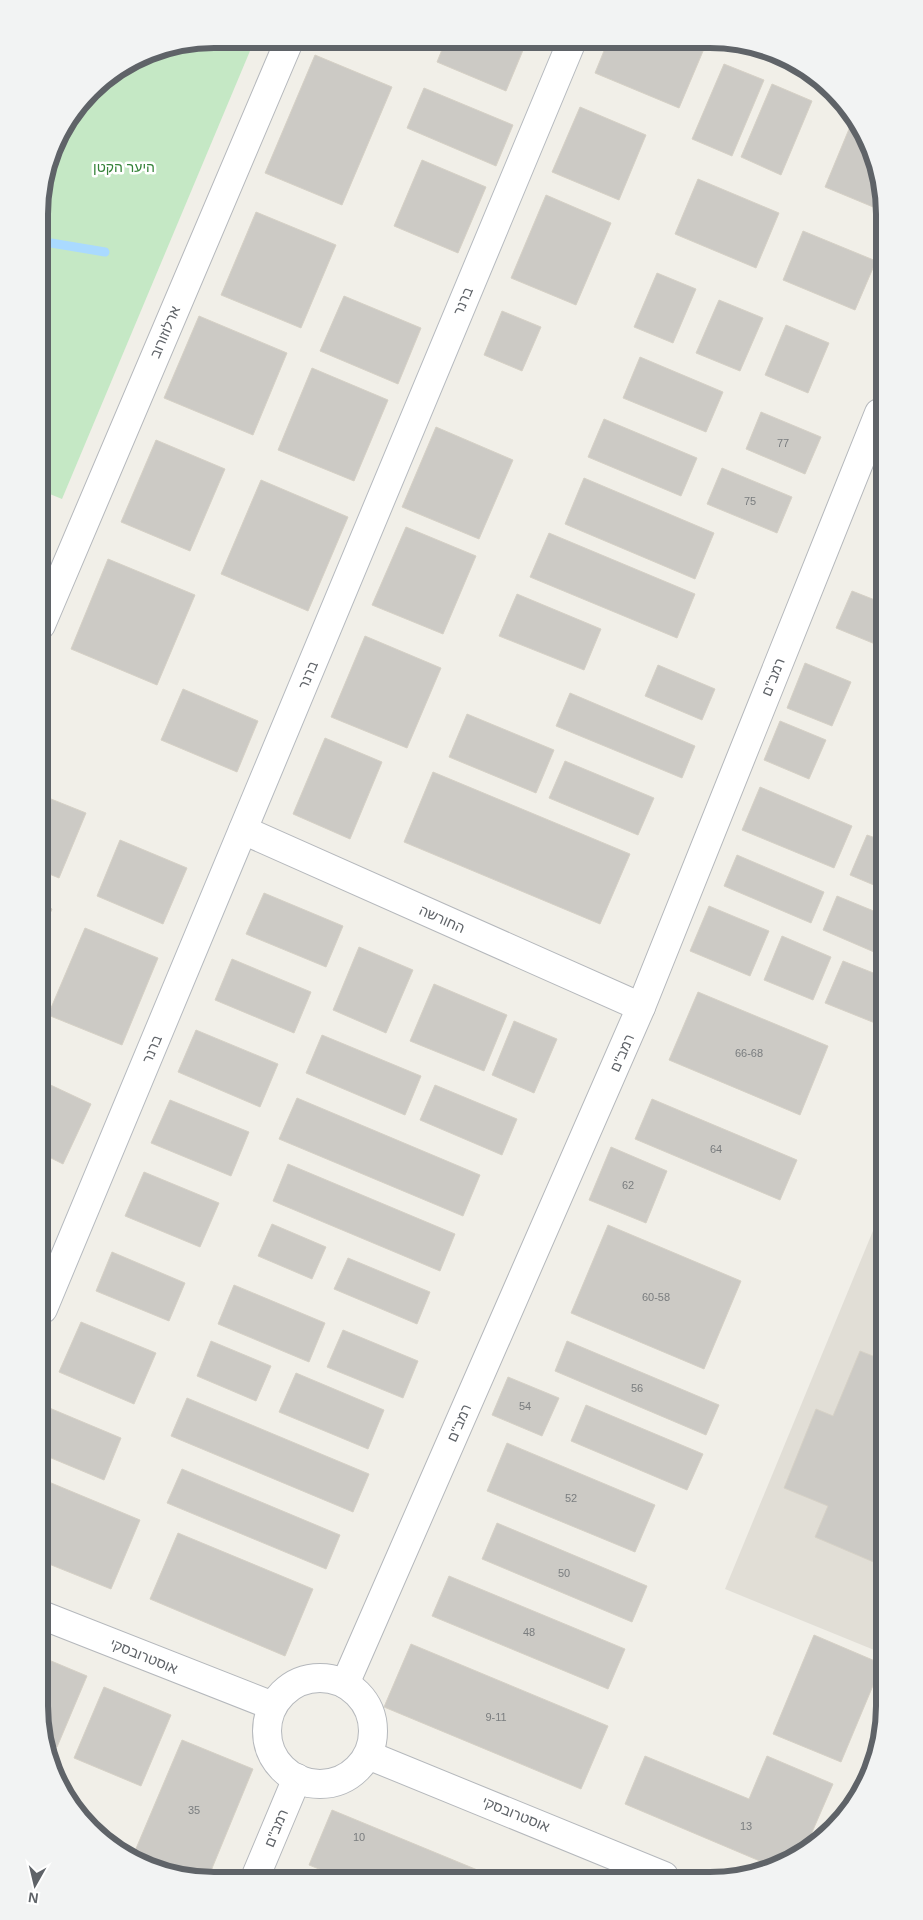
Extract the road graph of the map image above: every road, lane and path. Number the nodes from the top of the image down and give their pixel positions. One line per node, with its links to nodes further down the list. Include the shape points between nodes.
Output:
1 (286, 48): 4 (street, ארלוזורוב)
2 (569, 48): 5 (street, ברנר)
3 (876, 421): 6 (street, רמב"ם)
4 (48, 609)
5 (243, 830): 6 (street, החורשה); 7 (street, ברנר)
6 (642, 1007): 9 (street, רמב"ם)
7 (48, 1297)
8 (48, 1618): 10 (street, אוסטרובסקי)
9 (345, 1684): 10 (street, via 312,1678 296,1683); 11 (street, via 358,1694 373,1722)
10 (272, 1706): 12 (street, via 267,1723 273,1755 283,1769)
11 (368, 1754): 12 (street, via 355,1770 337,1781 317,1784); 14 (street, אוסטרובסקי)
12 (297, 1778): 13 (street, רמב"ם)
13 (258, 1872)
14 (654, 1872)

